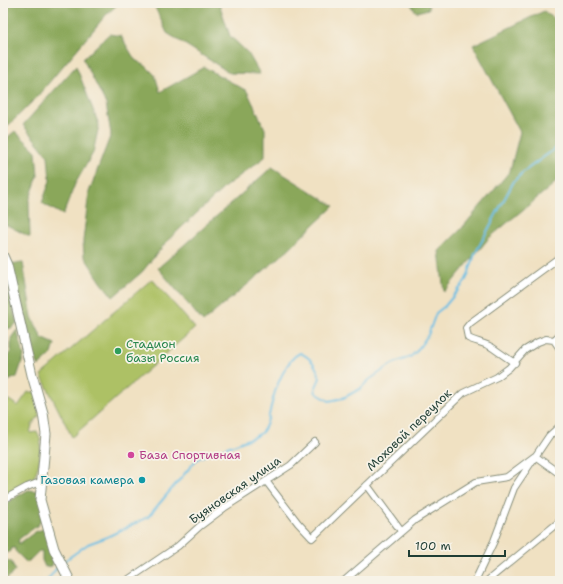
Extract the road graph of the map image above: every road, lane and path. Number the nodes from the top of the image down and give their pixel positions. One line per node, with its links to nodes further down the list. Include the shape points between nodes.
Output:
1 (3, 256): 12 (main road, via 43,413 46,434)
2 (560, 257): 6 (street, via 466,328 468,338 492,347)
3 (560, 334): 4 (street)
4 (554, 340): 5 (street); 6 (street, Моховой переулок, via 538,342 525,350)
5 (560, 349)
6 (515, 363): 13 (street, Моховой переулок, via 496,377 463,393)
7 (560, 426): 9 (street, via 549,436)
8 (315, 442): 11 (street, Буяновская улица, via 291,465)
9 (535, 456): 10 (street); 16 (street, via 507,477 476,482); 20 (street, via 514,488 494,541)
10 (560, 474)
11 (266, 481): 13 (street, via 298,524 312,538); 18 (street, Буяновская улица, via 224,508 178,546)
12 (40, 482): 14 (street); 17 (main road, via 40,500 54,549)
13 (367, 485): 16 (street, Моховой переулок)
14 (3, 500)
15 (560, 521): 21 (street)
16 (401, 531): 19 (street)
17 (68, 577)
18 (126, 581)
19 (344, 581)
20 (475, 581)
21 (487, 581)

